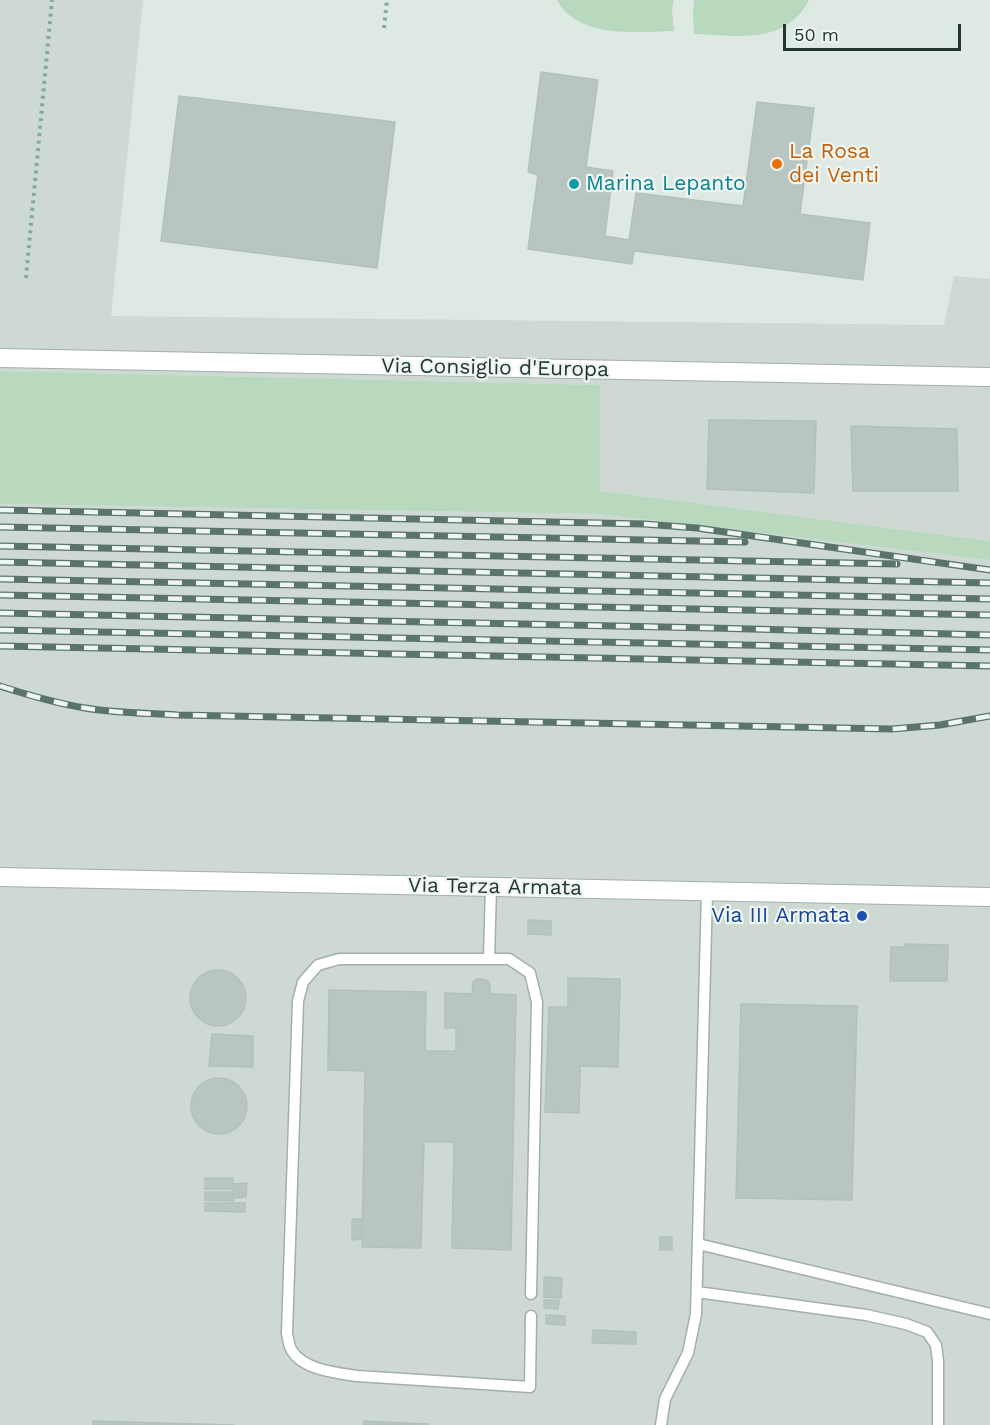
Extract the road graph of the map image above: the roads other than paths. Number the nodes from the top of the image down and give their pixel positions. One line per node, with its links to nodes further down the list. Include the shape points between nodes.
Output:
1 (0, 358): 2 (street, Via Consiglio d'Europa)
2 (990, 377)
3 (0, 877): 4 (street, Via Terza Armata)
4 (491, 887): 5 (street, Via Terza Armata); 7 (lane)
5 (707, 891): 6 (street, Via Terza Armata); 8 (lane)
6 (990, 897)
7 (489, 959): 10 (lane, via 509,959 530,973 537,1002); 12 (lane, via 339,959 318,965 303,982 298,1001 286,1333 291,1351 305,1363 329,1372 530,1387)
8 (698, 1244): 9 (lane); 11 (lane)
9 (697, 1292): 13 (lane, via 688,1353 665,1399); 14 (lane, via 866,1315 927,1332 936,1345 939,1361)
10 (531, 1294)
11 (990, 1314)
12 (531, 1316)
13 (661, 1425)
14 (938, 1425)

